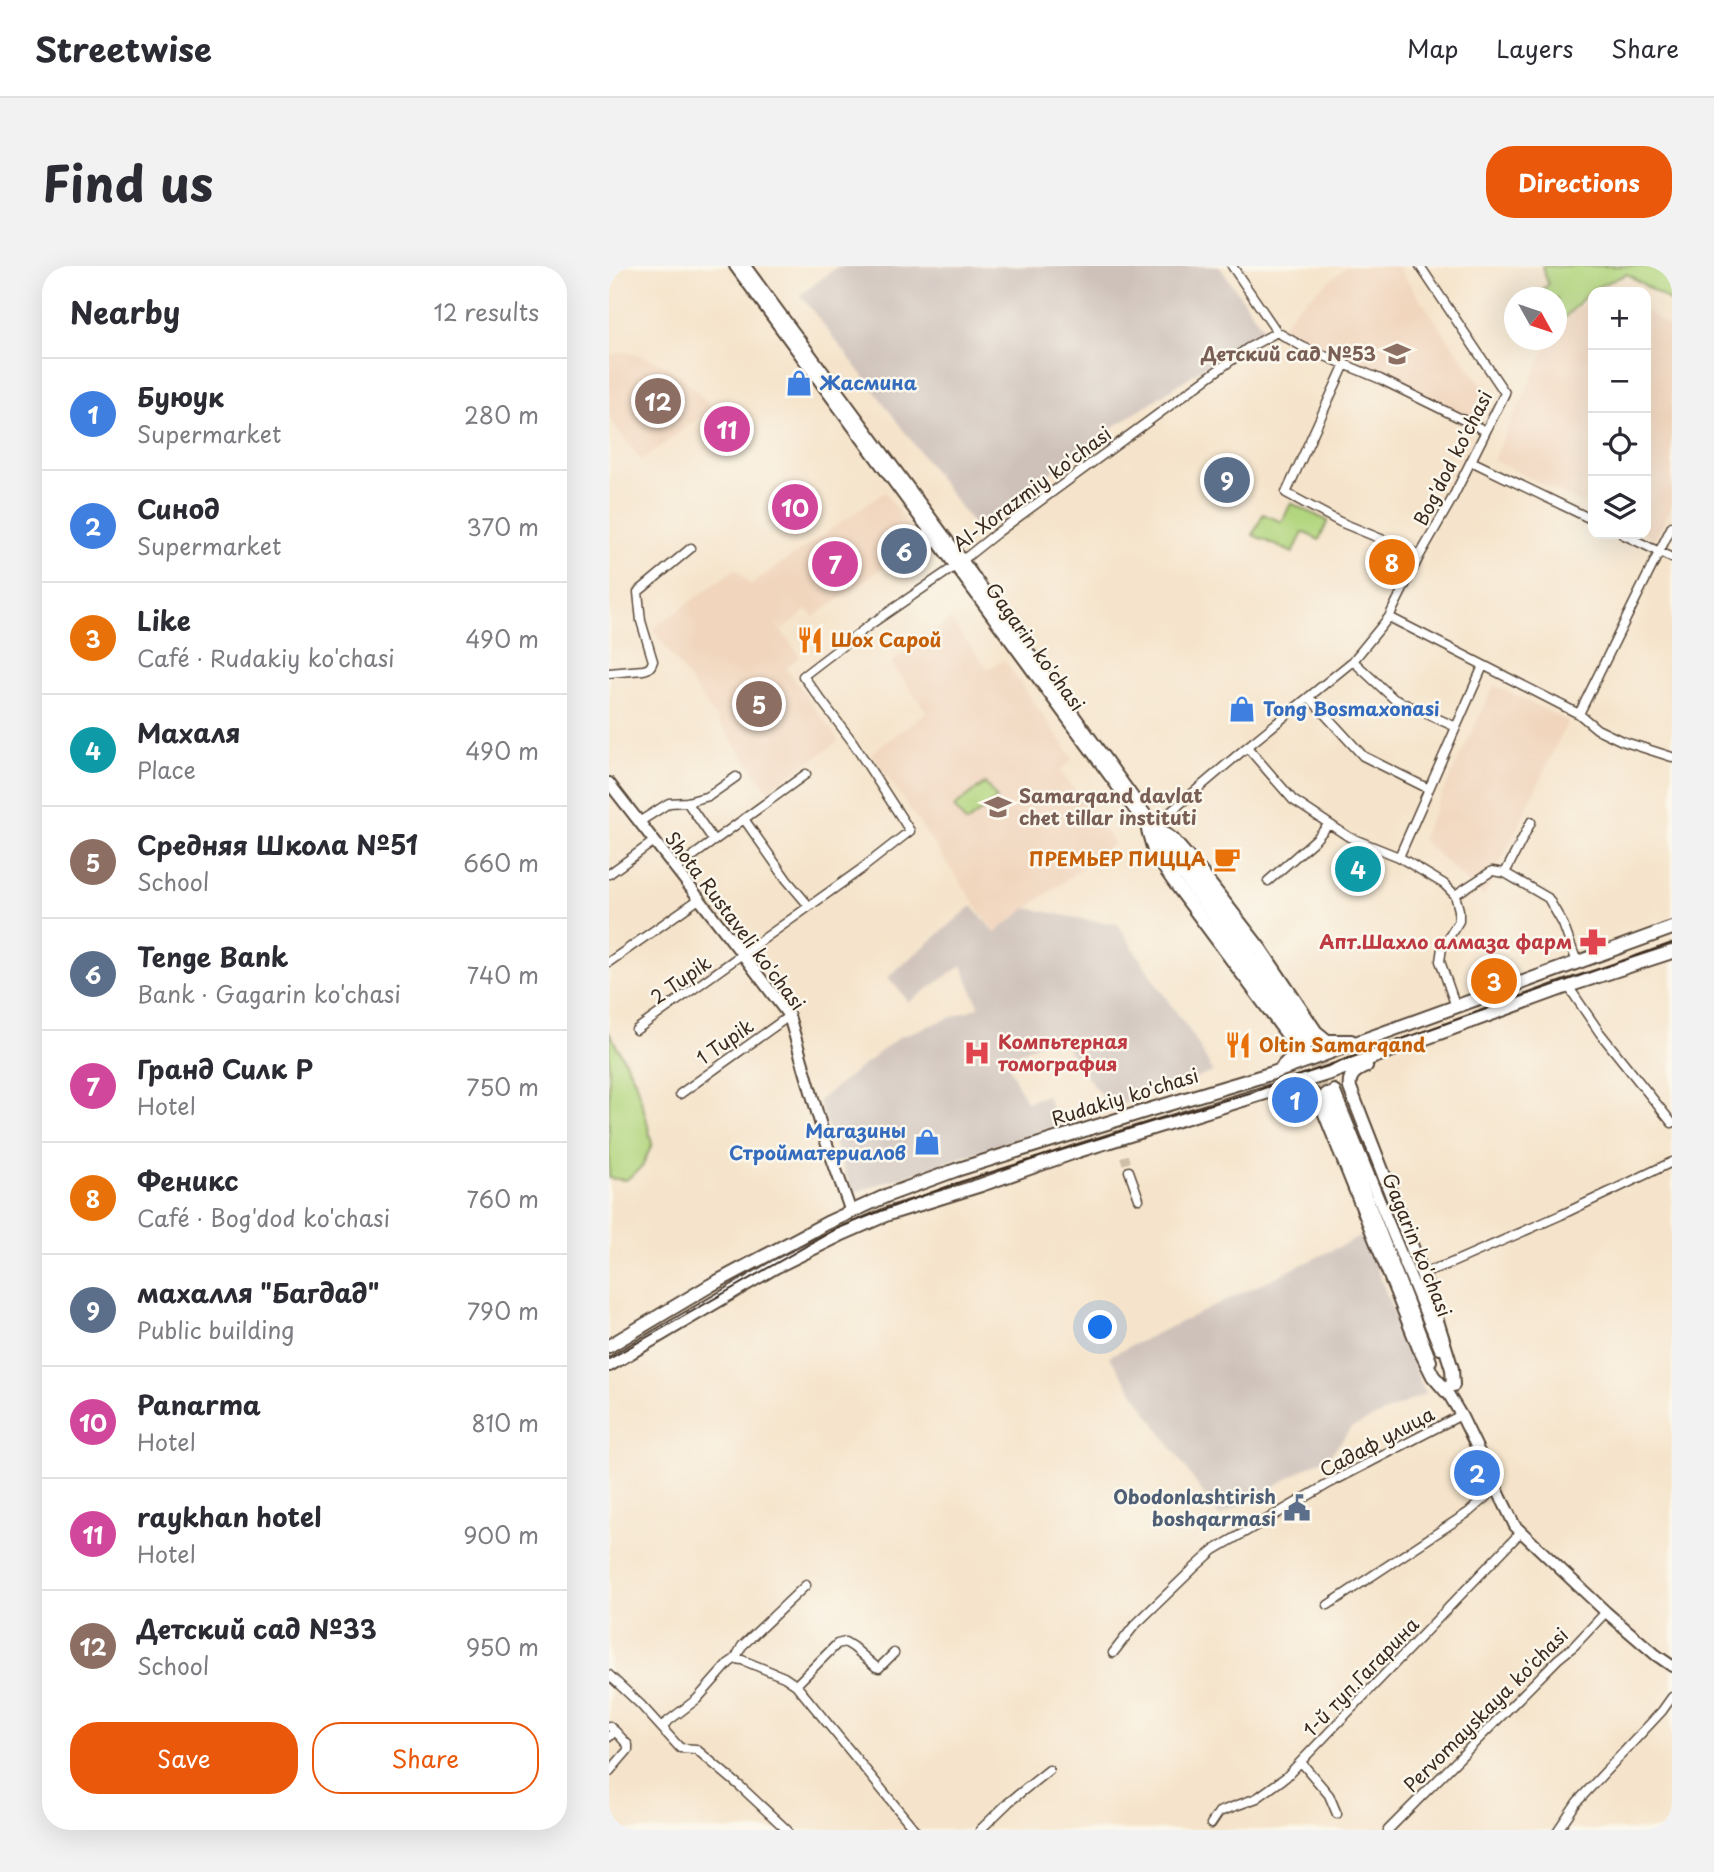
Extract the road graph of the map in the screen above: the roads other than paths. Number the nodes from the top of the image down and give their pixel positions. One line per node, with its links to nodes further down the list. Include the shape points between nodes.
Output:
1 (735, 266): 16 (main road, Gagarin ko'chasi)
2 (745, 266): 16 (main road, Gagarin ko'chasi)
3 (1232, 266): 5 (street)
4 (1420, 266): 7 (street, Bog'dod ko'chasi, via 1505,393)
5 (1277, 332): 6 (street); 16 (street, Al-Xorazmiy ko'chasi, via 1248,348)
6 (1345, 364): 7 (street); 14 (street, via 1286,493 1340,522)
7 (1486, 431): 8 (street, Bog'dod ko'chasi)
8 (1471, 461): 9 (street); 14 (street, Bog'dod ko'chasi)
9 (1588, 518)
10 (1672, 526): 13 (street)
11 (1632, 539): 13 (street)
12 (691, 548): 20 (street, via 638,592 652,665)
13 (1659, 552): 15 (street); 22 (street)
14 (1420, 555): 17 (street, Bog'dod ko'chasi)
15 (1672, 558)
16 (958, 564): 35 (main road, Gagarin ko'chasi); 45 (street, Al-Xorazmiy ko'chasi, via 803,676 910,831)
17 (1389, 617): 18 (street, Bog'dod ko'chasi); 19 (street)
18 (1353, 661): 21 (street, Bog'dod ko'chasi); 23 (street, via 1394,699)
19 (1483, 666): 22 (street); 23 (street)
20 (609, 673)
21 (1309, 697): 24 (street, Bog'dod ko'chasi); 29 (street, via 1363,757)
22 (1579, 715): 25 (street, via 1622,741)
23 (1457, 727): 29 (street)
24 (1247, 747): 34 (street, via 1293,800); 35 (street, Bog'dod ko'chasi)
25 (1672, 757)
26 (806, 774): 31 (street)
27 (736, 777): 30 (street, via 709,796)
28 (610, 786): 32 (main road, Shota Rustaveli ko'chasi)
29 (1429, 789): 38 (street)
30 (687, 802): 32 (street, via 669,803); 36 (street)
31 (744, 819): 36 (street); 45 (street)
32 (639, 822): 37 (main road, Shota Rustaveli ko'chasi)
33 (1531, 822): 41 (street)
34 (1329, 824): 38 (street); 42 (street)
35 (1151, 828): 57 (main road, via 1173,840 1199,870 1320,1036 1332,1041); 58 (main road, Gagarin ko'chasi, via 1284,998); 60 (main road, via 1155,854 1293,1042 1292,1058)
36 (714, 841): 39 (street)
37 (653, 842): 39 (main road, Shota Rustaveli ko'chasi); 40 (street)
38 (1399, 857): 43 (street)
39 (675, 869): 44 (main road, Shota Rustaveli ko'chasi)
40 (609, 873)
41 (1505, 873): 43 (street, via 1492,871); 50 (street, via 1548,898)
42 (1268, 881)
43 (1455, 895): 52 (street, via 1459,921 1442,948 1440,961)
44 (699, 900): 48 (main road, Shota Rustaveli ko'chasi); 49 (street)
45 (809, 906): 48 (street, Al-Xorazmiy ko'chasi)
46 (1672, 928): 50 (main road, Rudakiy ko'chasi)
47 (1672, 952): 51 (main road, Rudakiy ko'chasi)
48 (743, 955): 53 (main road, Shota Rustaveli ko'chasi); 55 (street, 2 Tupik)
49 (609, 962)
50 (1577, 962): 52 (main road, Rudakiy ko'chasi)
51 (1568, 986): 56 (main road, Rudakiy ko'chasi); 65 (street, via 1600,1033)
52 (1456, 1007): 54 (main road, Rudakiy ko'chasi)
53 (789, 1016): 63 (street, 1 Tupik); 70 (main road, Shota Rustaveli ko'chasi)
54 (1419, 1021): 56 (main road); 57 (main road, Rudakiy ko'chasi)
55 (636, 1030)
56 (1424, 1039): 59 (main road, Rudakiy ko'chasi)
57 (1366, 1040): 60 (main road, Rudakiy ko'chasi)
58 (1309, 1046)
59 (1389, 1053): 61 (main road, Rudakiy ko'chasi); 71 (main road, via 1353,1072 1349,1083)
60 (1273, 1073): 64 (main road, Rudakiy ko'chasi)
61 (1276, 1090): 66 (main road, Rudakiy ko'chasi); 76 (main road, via 1305,1088 1319,1099 1419,1348 1433,1376)
62 (1330, 1091): 76 (main road, Gagarin ko'chasi, via 1432,1364)
63 (680, 1094)
64 (1152, 1109): 66 (main road); 70 (main road, Rudakiy ko'chasi, via 956,1170)
65 (1670, 1117)
66 (1158, 1126): 73 (main road, Rudakiy ko'chasi, via 888,1214 775,1267)
67 (1672, 1162): 71 (street)
68 (1129, 1171): 69 (street)
69 (1139, 1199)
70 (851, 1212): 72 (main road, Rudakiy ko'chasi)
71 (1422, 1273): 76 (main road, via 1452,1369)
72 (650, 1322): 73 (main road); 74 (main road, Rudakiy ko'chasi)
73 (657, 1336): 75 (main road, Rudakiy ko'chasi)
74 (609, 1346)
75 (609, 1365)
76 (1450, 1388): 77 (main road, Gagarin ko'chasi)
77 (1461, 1415): 78 (main road, Gagarin ko'chasi); 84 (street, Садаф улица, via 1214,1550 1134,1626)
78 (1496, 1488): 79 (main road, Gagarin ko'chasi); 81 (street, via 1469,1512)
79 (1521, 1532): 82 (main road, Gagarin ko'chasi); 92 (street, 1-й туп.Гагарина)
80 (806, 1584): 85 (street, via 741,1646)
81 (1328, 1605)
82 (1606, 1612): 86 (main road, Gagarin ko'chasi); 100 (street, Pervomayskaya ko'chasi)
83 (894, 1653): 88 (street, via 879,1668 845,1642 837,1644)
84 (1113, 1653)
85 (735, 1659): 88 (street); 91 (street, via 697,1699 663,1724)
86 (1672, 1667)
87 (609, 1675): 91 (street)
88 (796, 1685): 98 (street)
89 (1672, 1697): 101 (street, via 1577,1802)
90 (611, 1732): 94 (street, via 628,1750)
91 (666, 1733): 97 (street, via 680,1748 696,1749)
92 (1301, 1762): 95 (street, via 1329,1795); 96 (street, 1-й туп.Гагарина, via 1257,1798 1219,1812)
93 (1049, 1770): 99 (street)
94 (609, 1772)
95 (1337, 1814)
96 (1211, 1824)
97 (787, 1830)
98 (915, 1830)
99 (981, 1830)
100 (1388, 1830)
101 (1558, 1830)

